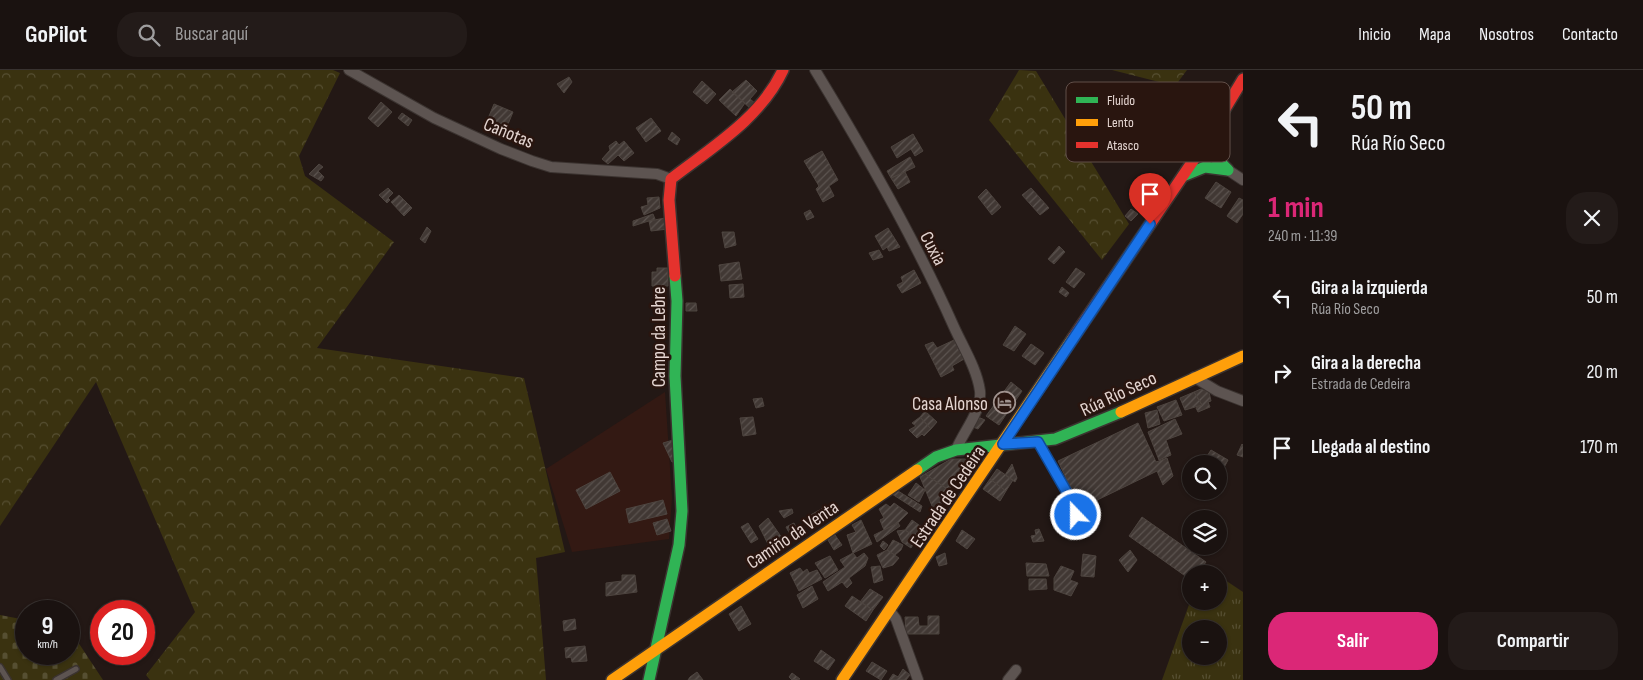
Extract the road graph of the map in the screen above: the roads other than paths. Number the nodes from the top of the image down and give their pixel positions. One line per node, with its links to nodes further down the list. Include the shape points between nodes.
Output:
1 (349, 70): 11 (street, Cañotas, via 434,118 532,161 551,167 658,174)
2 (783, 70): 11 (street, via 750,115)
3 (815, 70): 18 (street, Cuxia, via 933,282 972,366 980,391 977,408)
4 (1243, 79): 5 (street, Estrada de Cedeira)
5 (1230, 101)
6 (1192, 162): 10 (street, Estrada de Cedeira)
7 (1215, 162): 9 (street)
8 (1220, 162): 9 (street)
9 (1228, 170): 10 (street, via 1208,166); 12 (street)
10 (1182, 177): 17 (street, Estrada de Cedeira)
11 (671, 179): 21 (street, Campo da Lebre, via 669,200 677,301 675,376 682,511 679,545)
12 (1243, 180)
13 (1243, 356): 14 (street, Rúa Río Seco)
14 (1194, 377): 15 (street); 16 (street, Rúa Río Seco, via 1088,427)
15 (1243, 401)
16 (1038, 442): 17 (street, Rúa Río Seco); 19 (lane, via 1077,510)
17 (1003, 444): 18 (street, Camiño da Venta); 20 (street, Estrada de Cedeira)
18 (956, 450): 21 (street, Camiño da Venta, via 936,457)
19 (1071, 536)
20 (890, 611): 29 (street, Estrada de Cedeira); 30 (street, via 896,619)
21 (654, 650): 27 (street, Camiño da Venta); 28 (street, Campo da Lebre)
22 (0, 668): 25 (lane)
23 (76, 669): 26 (lane)
24 (1016, 670): 31 (street)
25 (8, 680)
26 (56, 680)
27 (612, 680)
28 (649, 680)
29 (842, 680)
30 (918, 680)
31 (1008, 680)

